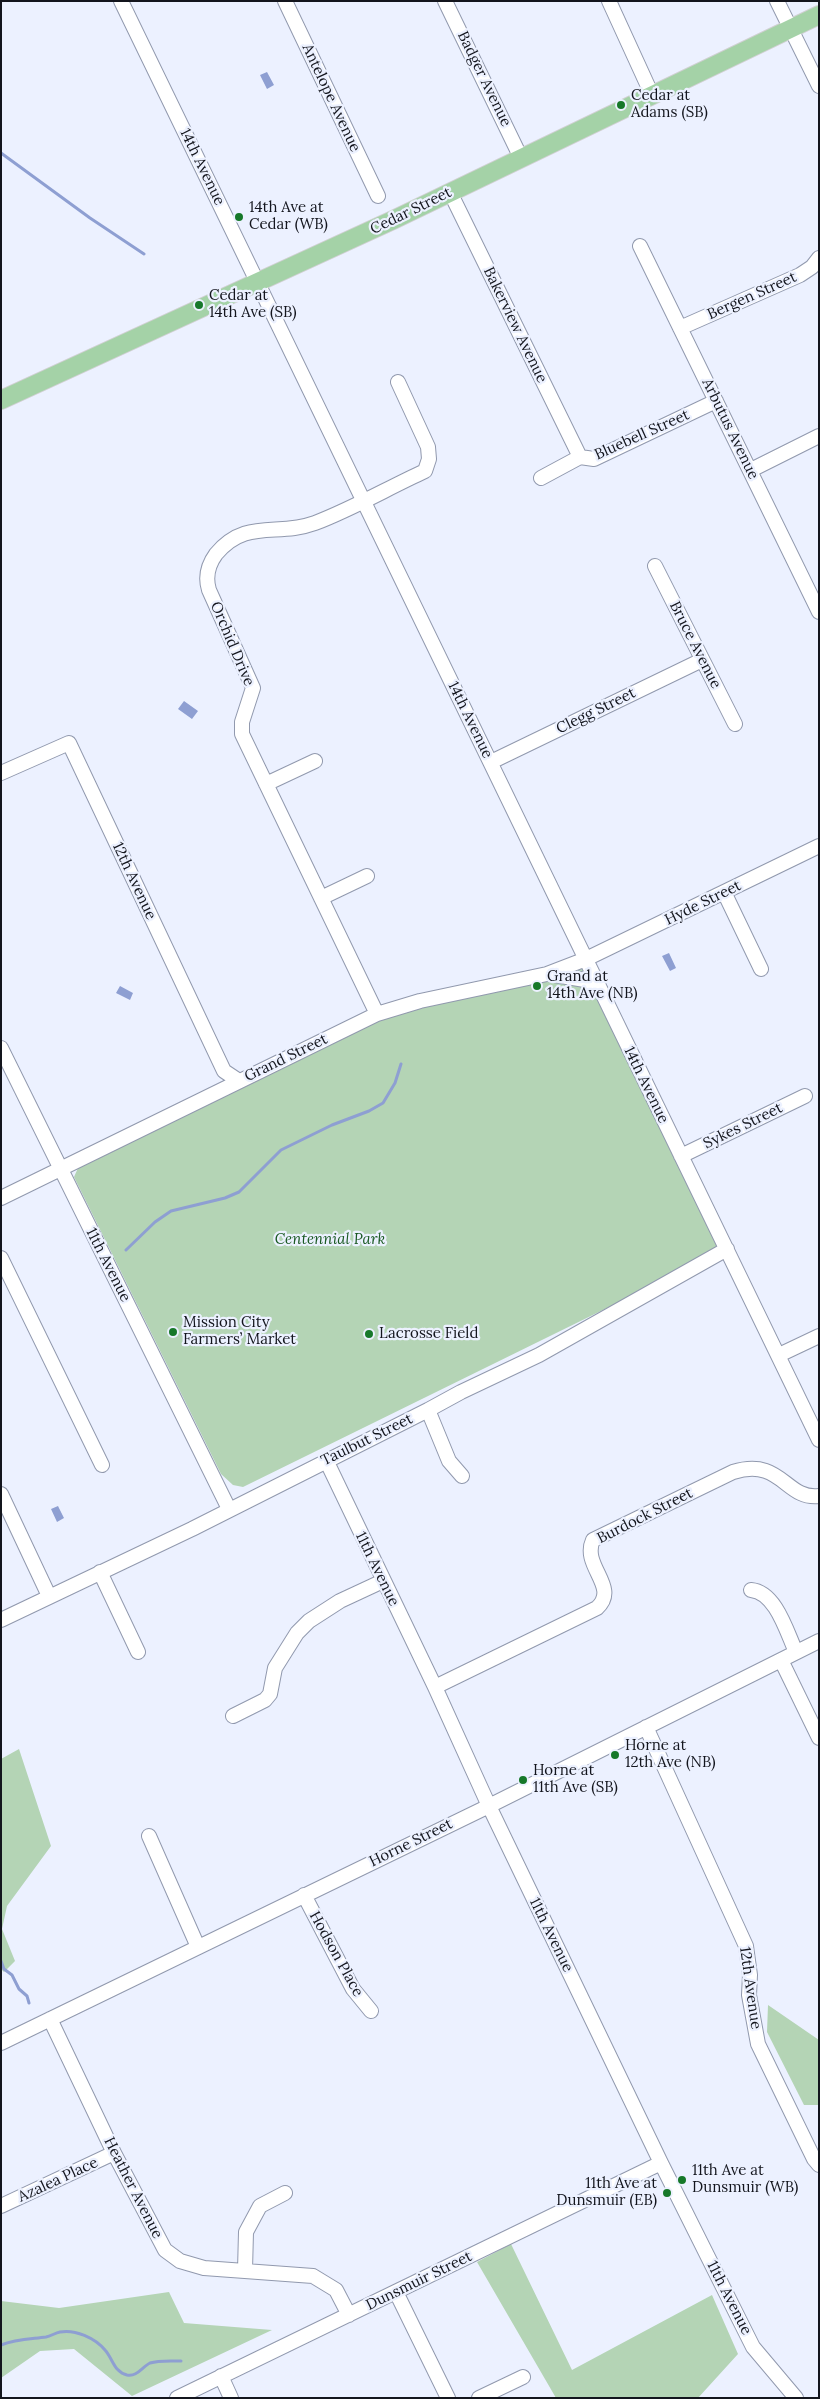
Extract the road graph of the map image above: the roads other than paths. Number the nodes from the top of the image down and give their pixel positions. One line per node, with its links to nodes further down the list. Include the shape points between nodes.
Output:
1 (121, 1): 15 (street, 14th Avenue)
2 (285, 1): 12 (street, Antelope Avenue)
3 (445, 1): 10 (street, Badger Avenue)
4 (609, 1): 9 (street)
5 (777, 1): 7 (street)
6 (819, 15): 7 (main road, Cedar Street)
7 (790, 28): 8 (street); 9 (main road, Cedar Street)
8 (819, 86)
9 (652, 95): 10 (main road, Cedar Street)
10 (522, 158): 11 (main road, Cedar Street)
11 (450, 192): 15 (main road, Cedar Street); 21 (street, Bakerview Avenue)
12 (378, 196)
13 (640, 246): 16 (street, Arbutus Avenue)
14 (819, 258): 16 (street, Bergen Street, via 800,275)
15 (258, 283): 18 (main road, Cedar Street); 24 (street, 14th Avenue)
16 (680, 328): 19 (street, Arbutus Avenue)
17 (398, 382): 24 (street, Orchid Drive, via 428,447 428,465 425,471)
18 (1, 400)
19 (716, 401): 21 (street, Bluebell Street, via 594,459); 22 (street, Arbutus Avenue)
20 (819, 436): 22 (street)
21 (580, 457): 23 (street, Bluebell Street)
22 (751, 470): 26 (street, Arbutus Avenue)
23 (541, 478)
24 (363, 500): 30 (street, 14th Avenue); 32 (street, Orchid Drive, via 308,525 245,532 222,548 209,566 209,590 252,683 241,728)
25 (655, 566): 27 (street, Bruce Avenue)
26 (819, 612)
27 (702, 660): 28 (street, Bruce Avenue); 30 (street, Clegg Street)
28 (735, 724)
29 (315, 761): 32 (street)
30 (490, 762): 37 (street, 14th Avenue)
31 (1, 774): 43 (street, 12th Avenue, via 69,743 224,1071)
32 (266, 784): 36 (street, Orchid Drive)
33 (819, 846): 35 (street, Hyde Street)
34 (367, 876): 36 (street)
35 (724, 892): 37 (street, Hyde Street); 38 (street)
36 (321, 898): 41 (street, Orchid Drive)
37 (586, 959): 39 (street, Grand Street); 40 (street, 14th Avenue)
38 (760, 969)
39 (547, 974): 40 (street, via 585,980); 41 (street, Grand Street, via 420,1001)
40 (599, 986): 45 (street, 14th Avenue)
41 (377, 1014): 43 (street, Grand Street)
42 (1, 1048): 46 (street, 11th Avenue)
43 (239, 1081): 46 (street, Grand Street)
44 (805, 1096): 45 (street, Sykes Street)
45 (681, 1156): 48 (street, 14th Avenue)
46 (59, 1168): 47 (street, Grand Street); 59 (street, 11th Avenue)
47 (1, 1198)
48 (727, 1249): 51 (street, 14th Avenue); 52 (street, Taulbut Street, via 539,1355)
49 (1, 1258): 55 (street)
50 (819, 1336): 51 (street)
51 (779, 1355): 53 (street, 14th Avenue)
52 (428, 1410): 54 (street, Taulbut Street); 56 (street, via 449,1461)
53 (819, 1440)
54 (326, 1460): 59 (street, Taulbut Street); 61 (street, 11th Avenue)
55 (102, 1465)
56 (462, 1476)
57 (1, 1494): 63 (street)
58 (819, 1496): 69 (street, Burdock Street, via 801,1493 774,1473 761,1468 745,1468 593,1540 591,1558 606,1594 597,1608)
59 (229, 1509): 60 (street, Taulbut Street)
60 (100, 1572): 63 (street, Taulbut Street); 66 (street)
61 (383, 1581): 69 (street, 11th Avenue); 70 (street, via 340,1601 302,1627 275,1668 270,1694 265,1700)
62 (751, 1590): 67 (street, via 759,1591 775,1607)
63 (49, 1596): 64 (street, Taulbut Street)
64 (1, 1620)
65 (819, 1641): 67 (street, Horne Street)
66 (138, 1652)
67 (796, 1652): 68 (street, Horne Street)
68 (781, 1660): 71 (street, Horne Street); 72 (street)
69 (435, 1687): 73 (street, 11th Avenue)
70 (233, 1716)
71 (646, 1728): 73 (street, Horne Street); 82 (street, 12th Avenue, via 746,1946 749,1995 758,2044)
72 (819, 1738)
73 (489, 1806): 75 (street, Horne Street); 81 (street, 11th Avenue)
74 (149, 1836): 76 (street)
75 (304, 1895): 76 (street, Horne Street); 77 (street, Hodson Place, via 353,1990)
76 (198, 1947): 78 (street, Horne Street)
77 (371, 2011)
78 (50, 2019): 79 (street, Horne Street); 80 (street, Heather Avenue)
79 (1, 2043)
80 (114, 2153): 84 (street, Azalea Place); 85 (street, Heather Avenue, via 165,2250 180,2261 204,2268)
81 (661, 2163): 86 (street, Dunsmuir Street); 94 (street, 11th Avenue, via 753,2347)
82 (819, 2165)
83 (285, 2193): 85 (street, via 260,2206 246,2232)
84 (1, 2206)
85 (245, 2270): 87 (street, Heather Avenue, via 313,2276 336,2290)
86 (396, 2292): 87 (street, Dunsmuir Street); 92 (street)
87 (349, 2315): 88 (street, Dunsmuir Street)
88 (221, 2376): 90 (street, Dunsmuir Street); 91 (street)
89 (523, 2377): 93 (street)
90 (177, 2398)
91 (231, 2398)
92 (448, 2398)
93 (479, 2398)
94 (796, 2398)

